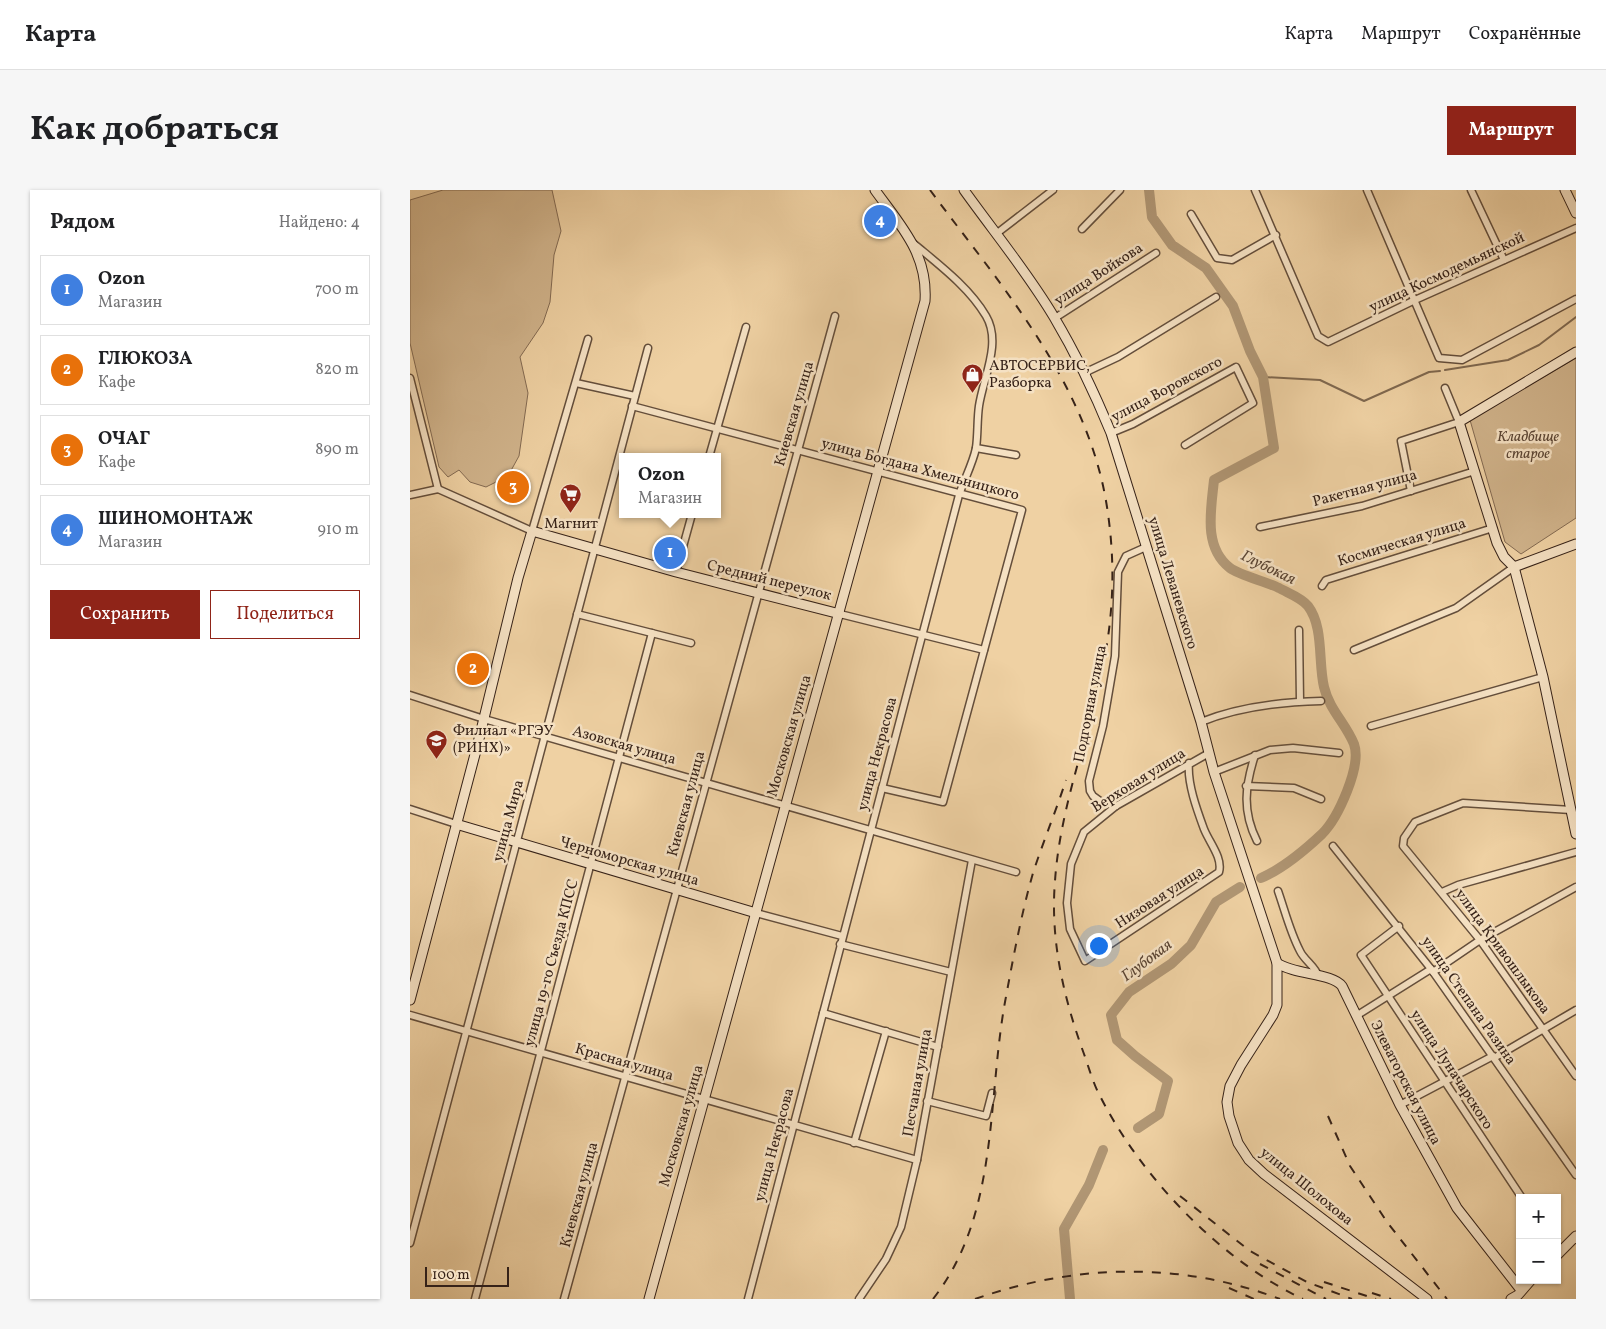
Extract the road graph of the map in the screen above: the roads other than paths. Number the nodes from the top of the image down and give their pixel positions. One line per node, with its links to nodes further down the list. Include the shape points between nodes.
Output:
1 (875, 190): 15 (street, Московская улица)
2 (964, 190): 13 (street, улица Леваневского)
3 (1053, 190): 13 (street)
4 (1120, 190): 12 (street)
5 (1255, 190): 14 (street)
6 (1367, 190): 20 (street)
7 (1471, 190): 17 (street)
8 (1565, 190): 9 (street)
9 (1576, 213)
10 (1191, 214): 14 (street, via 1217,258 1232,260)
11 (1576, 228): 17 (street, улица Космодемьянской)
12 (1082, 229)
13 (996, 234): 22 (street, улица Леваневского)
14 (1276, 235): 20 (street, улица Космодемьянской, via 1318,336 1328,342)
15 (912, 242): 37 (street, улица Некрасова, via 958,282 986,316 992,333 990,360 976,427); 43 (street, Московская улица, via 926,283 925,301)
16 (1156, 253): 22 (street, улица Войкова)
17 (1504, 260): 20 (street, улица Космодемьянской)
18 (1216, 297): 27 (street, via 1118,357)
19 (1576, 299): 20 (street, via 1462,360 1439,358)
20 (1415, 300)
21 (835, 316): 38 (street, Киевская улица)
22 (1055, 318): 27 (street, улица Леваневского)
23 (746, 327): 34 (street)
24 (588, 339): 29 (street)
25 (648, 348): 31 (street, улица Мира)
26 (1576, 352): 33 (street)
27 (1084, 373): 35 (street, улица Леваневского)
28 (410, 378): 45 (street)
29 (576, 383): 31 (street); 52 (street)
30 (1446, 388): 33 (street)
31 (635, 396): 32 (street, улица Мира)
32 (632, 406): 34 (street, улица Богдана Хмельницкого); 39 (street, улица Мира)
33 (1459, 422): 44 (street); 46 (street, via 1401,441)
34 (716, 429): 38 (street, улица Богдана Хмельницкого); 40 (street)
35 (1111, 433): 36 (street, улица Воровского, via 1236,367 1253,403); 54 (street, улица Леваневского)
36 (1184, 445)
37 (976, 448): 42 (street); 48 (street, улица Некрасова)
38 (798, 450): 43 (street, улица Богдана Хмельницкого); 59 (street, Киевская улица)
39 (620, 453)
40 (710, 453)
41 (619, 455): 55 (street, улица Мира)
42 (1016, 455)
43 (876, 471): 48 (street, улица Богдана Хмельницкого); 61 (street, Московская улица)
44 (1475, 471): 46 (street, Ракетная улица); 51 (street)
45 (438, 489): 47 (street); 52 (street, Средний переулок)
46 (1411, 491): 50 (street, Ракетная улица, via 1362,506)
47 (410, 495)
48 (958, 495): 64 (street, улица Некрасова); 66 (street, улица Богдана Хмельницкого, via 1022,510)
49 (691, 518): 57 (street)
50 (1260, 527)
51 (1493, 528): 56 (street, via 1500,551); 58 (street, Космическая улица, via 1326,580)
52 (532, 531): 55 (street, Средний переулок); 72 (street)
53 (1576, 544): 56 (street)
54 (1146, 547): 73 (street, улица Леваневского); 87 (street, Подгорная улица, via 1130,553 1119,565 1115,656 1103,726 1089,780 1093,796)
55 (594, 549): 57 (street, Средний переулок); 60 (street, улица Мира)
56 (1514, 567): 67 (street, via 1456,608); 68 (street)
57 (676, 572): 59 (street, Средний переулок)
58 (1322, 586)
59 (759, 592): 61 (street, Средний переулок); 82 (street, Киевская улица)
60 (577, 614): 63 (street); 75 (street, улица Мира)
61 (840, 614): 64 (street, Средний переулок); 86 (street, Московская улица)
62 (1299, 630): 70 (street)
63 (652, 633): 65 (street); 79 (street, улица 19-го Съезда КПСС)
64 (923, 634): 66 (street, Средний переулок); 84 (street, улица Некрасова)
65 (691, 642)
66 (984, 650): 84 (street, улица Богдана Хмельницкого, via 944,802)
67 (1354, 650)
68 (1543, 676): 74 (street); 89 (street)
69 (410, 695): 72 (street, Азовская улица)
70 (1300, 701): 71 (street); 73 (street, via 1229,711)
71 (1321, 701)
72 (484, 718): 75 (street, Азовская улица); 90 (street)
73 (1201, 722): 76 (street, улица Леваневского)
74 (1372, 726)
75 (545, 736): 79 (street, Азовская улица); 94 (street, улица Мира)
76 (1209, 752): 80 (street, Верховая улица); 81 (street, улица Леваневского)
77 (1339, 753): 78 (street, via 1293,748)
78 (1255, 755): 81 (street); 83 (street)
79 (619, 758): 82 (street, Азовская улица); 98 (street, улица 19-го Съезда КПСС)
80 (1188, 763): 87 (street, Верховая улица); 109 (street, Низовая улица, via 1204,829 1220,868 1216,876)
81 (1214, 772): 110 (street, улица Леваневского)
82 (706, 783): 86 (street, Азовская улица); 101 (street, Киевская улица)
83 (1246, 786): 85 (street, via 1294,788); 93 (street, via 1247,814)
84 (882, 788): 91 (street, улица Некрасова)
85 (1321, 799)
86 (784, 806): 91 (street, Азовская улица); 104 (street, Московская улица)
87 (1116, 806): 109 (street, Верховая улица, via 1084,832 1072,864 1067,903 1070,929)
88 (410, 809): 90 (street, Черноморская улица)
89 (1571, 810): 92 (street); 103 (street, улица Кривошлыкова, via 1464,803 1415,822 1404,838 1403,846)
90 (456, 824): 94 (street, Черноморская улица); 115 (street)
91 (870, 830): 97 (street, Азовская улица); 106 (street, улица Некрасова)
92 (1576, 834)
93 (1257, 841)
94 (516, 843): 98 (street, Черноморская улица); 122 (street, улица Мира)
95 (1333, 846): 105 (street, улица Степана Разина)
96 (1576, 852): 103 (street)
97 (972, 860): 99 (street, Азовская улица); 112 (street, Песчаная улица)
98 (590, 865): 101 (street, Черноморская улица); 125 (street, улица 19-го Съезда КПСС)
99 (1016, 872)
100 (1576, 887): 107 (street)
101 (676, 890): 104 (street, Черноморская улица); 127 (street, Киевская улица)
102 (1278, 891): 113 (street, Элеваторская улица, via 1298,948)
103 (1442, 892): 107 (street, улица Кривошлыкова)
104 (756, 913): 106 (street, Черноморская улица); 131 (street, Московская улица)
105 (1399, 926): 111 (street, улица Степана Разина); 114 (street, улица Луначарского, via 1360,954)
106 (842, 936): 108 (street, улица Некрасова)
107 (1480, 940): 111 (street); 121 (street, улица Кривошлыкова)
108 (840, 944): 112 (street); 117 (street, улица Некрасова)
109 (1085, 961)
110 (1277, 963): 113 (street, via 1295,972); 119 (street, улица Леваневского, via 1278,996)
111 (1432, 970): 114 (street); 126 (street, улица Степана Разина)
112 (951, 972): 124 (street, Песчаная улица)
113 (1318, 976): 120 (street, Элеваторская улица, via 1338,982)
114 (1388, 997): 120 (street); 129 (street, улица Луначарского)
115 (410, 1000)
116 (1576, 1010): 121 (street)
117 (822, 1013): 123 (street); 134 (street, улица Некрасова)
118 (410, 1015): 122 (street, Красная улица)
119 (1273, 1015): 149 (street, улица Шолохова, via 1227,1093 1229,1116 1241,1149 1264,1174)
120 (1356, 1016): 133 (street, Элеваторская улица)
121 (1543, 1029): 126 (street); 128 (street, улица Кривошлыкова)
122 (466, 1031): 125 (street, Красная улица); 140 (street, улица Мира)
123 (886, 1031): 124 (street); 135 (street)
124 (938, 1046): 132 (street, Песчаная улица)
125 (541, 1052): 127 (street, Красная улица); 144 (street, улица 19-го Съезда КПСС)
126 (1494, 1057): 129 (street); 137 (street, улица Степана Разина)
127 (625, 1076): 131 (street, Красная улица); 145 (street, Киевская улица)
128 (1576, 1076)
129 (1444, 1083): 133 (street); 138 (street, улица Луначарского)
130 (992, 1093): 132 (street, via 986,1116)
131 (703, 1099): 134 (street, Красная улица); 146 (street, Московская улица)
132 (928, 1101): 136 (street, Песчаная улица)
133 (1400, 1105): 143 (street, Элеваторская улица, via 1456,1208)
134 (793, 1125): 135 (street, Красная улица); 147 (street, улица Некрасова)
135 (854, 1143): 136 (street, Красная улица)
136 (917, 1160): 148 (street, Песчаная улица, via 901,1227 886,1259)
137 (1576, 1176)
138 (1519, 1194)
139 (1576, 1236): 141 (street)
140 (410, 1243)
141 (1561, 1249)
142 (1528, 1284): 143 (street)
143 (1519, 1296)
144 (476, 1299)
145 (564, 1299)
146 (649, 1299)
147 (748, 1299)
148 (859, 1299)
149 (1428, 1299)

